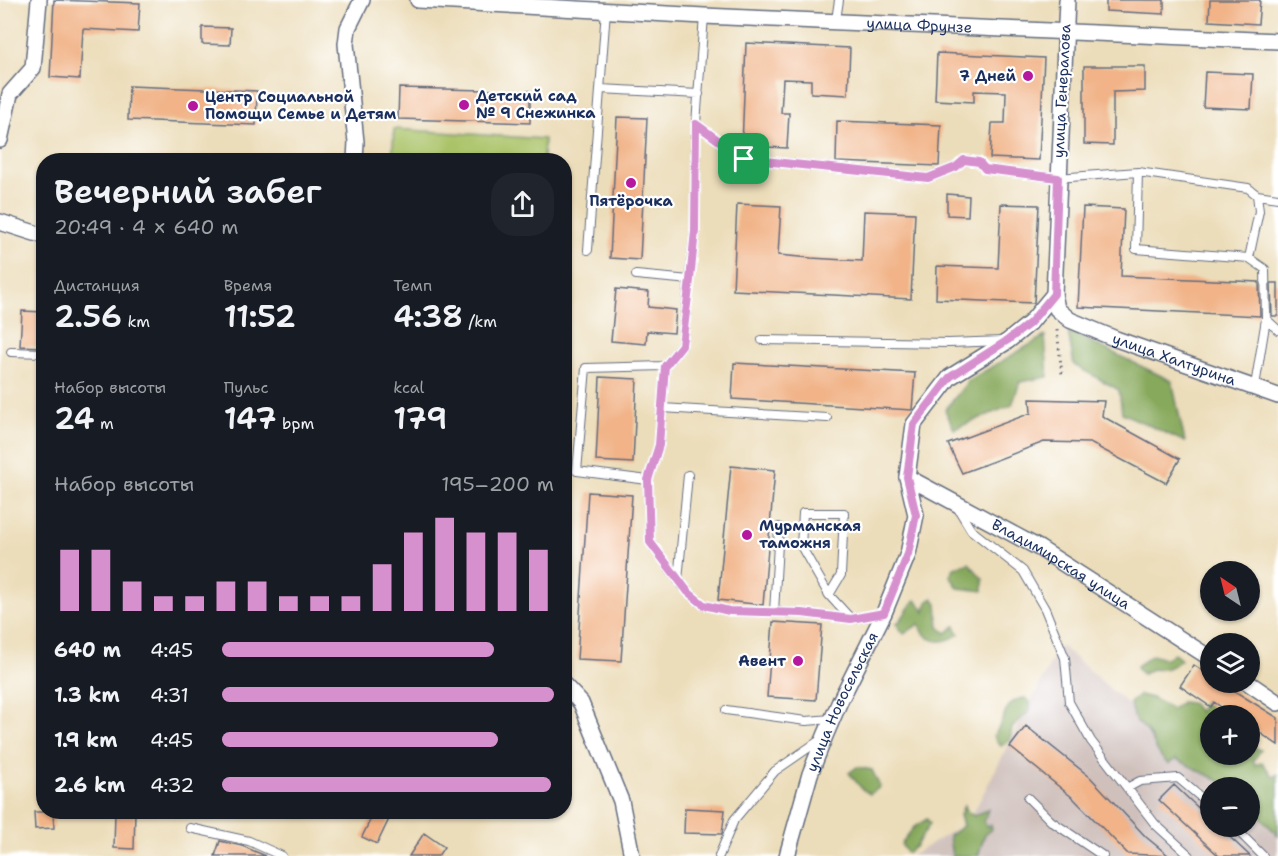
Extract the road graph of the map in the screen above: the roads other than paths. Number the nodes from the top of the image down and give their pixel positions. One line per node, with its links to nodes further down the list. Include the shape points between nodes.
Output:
1 (39, 0): 16 (street, via 33,68 10,94)
2 (362, 0): 17 (street, via 348,28 346,44)
3 (418, 0): 8 (street, улица Фрунзе)
4 (706, 0): 9 (street)
5 (838, 0): 10 (lane)
6 (1067, 0): 11 (street, улица Генералова)
7 (642, 6): 8 (street, улица Фрунзе); 9 (street, улица Фрунзе)
8 (606, 10): 13 (lane)
9 (704, 16): 10 (street, улица Фрунзе); 14 (lane)
10 (836, 20): 11 (street, улица Фрунзе)
11 (1065, 30): 12 (street, улица Фрунзе); 19 (street, улица Генералова)
12 (1278, 41)
13 (600, 88): 14 (lane); 24 (lane)
14 (699, 93): 15 (lane)
15 (696, 124): 19 (lane, via 744,159 928,178 964,160 979,162 985,169); 27 (lane, via 695,231)
16 (0, 140)
17 (355, 153)
18 (1138, 172): 19 (lane); 20 (lane, via 1248,188); 25 (lane, via 1136,249)
19 (1058, 178): 28 (street, улица Генералова)
20 (1257, 195): 21 (lane); 25 (lane, via 1259,211)
21 (1278, 198)
22 (0, 222): 23 (street)
23 (36, 234)
24 (588, 250)
25 (1249, 258): 29 (lane, via 1265,269)
26 (636, 275): 27 (lane)
27 (690, 280): 35 (lane, via 682,345)
28 (1054, 294): 32 (street, улица Новосельская, via 1030,323); 36 (street, улица Халтурина, via 1057,309 1070,320)
29 (1266, 319): 30 (lane); 36 (lane)
30 (1278, 330)
31 (762, 340): 32 (lane, via 949,344)
32 (1008, 340): 41 (street, улица Новосельская, via 950,377 914,424)
33 (11, 352): 34 (lane)
34 (36, 353)
35 (665, 366): 38 (lane); 42 (lane, via 586,368 577,471)
36 (1255, 386): 37 (street, улица Халтурина)
37 (1278, 396)
38 (662, 408): 39 (lane); 42 (lane, via 659,445)
39 (827, 418)
40 (688, 475): 45 (lane)
41 (907, 477): 43 (street, Владимирская улица); 48 (street, улица Новосельская, via 916,515 908,554)
42 (648, 480): 45 (lane, via 650,542)
43 (954, 502): 50 (street, Владимирская улица, via 1039,548); 57 (lane, via 971,530 1023,571 1045,609 1065,658 1069,702 1091,741)
44 (779, 527): 47 (lane)
45 (678, 580): 47 (lane, via 704,605 729,611)
46 (829, 595): 46 (lane, via 841,575 844,513 803,513 801,546); 49 (lane)
47 (774, 612): 49 (lane)
48 (884, 613): 49 (lane); 55 (street, улица Новосельская)
49 (851, 619)
50 (1200, 652)
51 (1260, 691): 53 (street)
52 (572, 693): 63 (street, via 581,703 621,801)
53 (1278, 703)
54 (726, 710): 55 (lane, via 806,721)
55 (832, 719): 56 (street, улица Новосельская)
56 (825, 736): 64 (lane, via 775,771 734,820); 65 (street, улица Новосельская)
57 (1127, 788): 58 (lane, via 1140,781 1178,778); 67 (lane, via 1155,824)
58 (1200, 797)
59 (1028, 798): 66 (lane, via 1052,821)
60 (190, 828): 62 (lane, via 249,841)
61 (1244, 837): 68 (lane)
62 (282, 856)
63 (632, 856)
64 (719, 856)
65 (787, 856)
66 (1103, 856)
67 (1190, 856)
68 (1263, 856)

